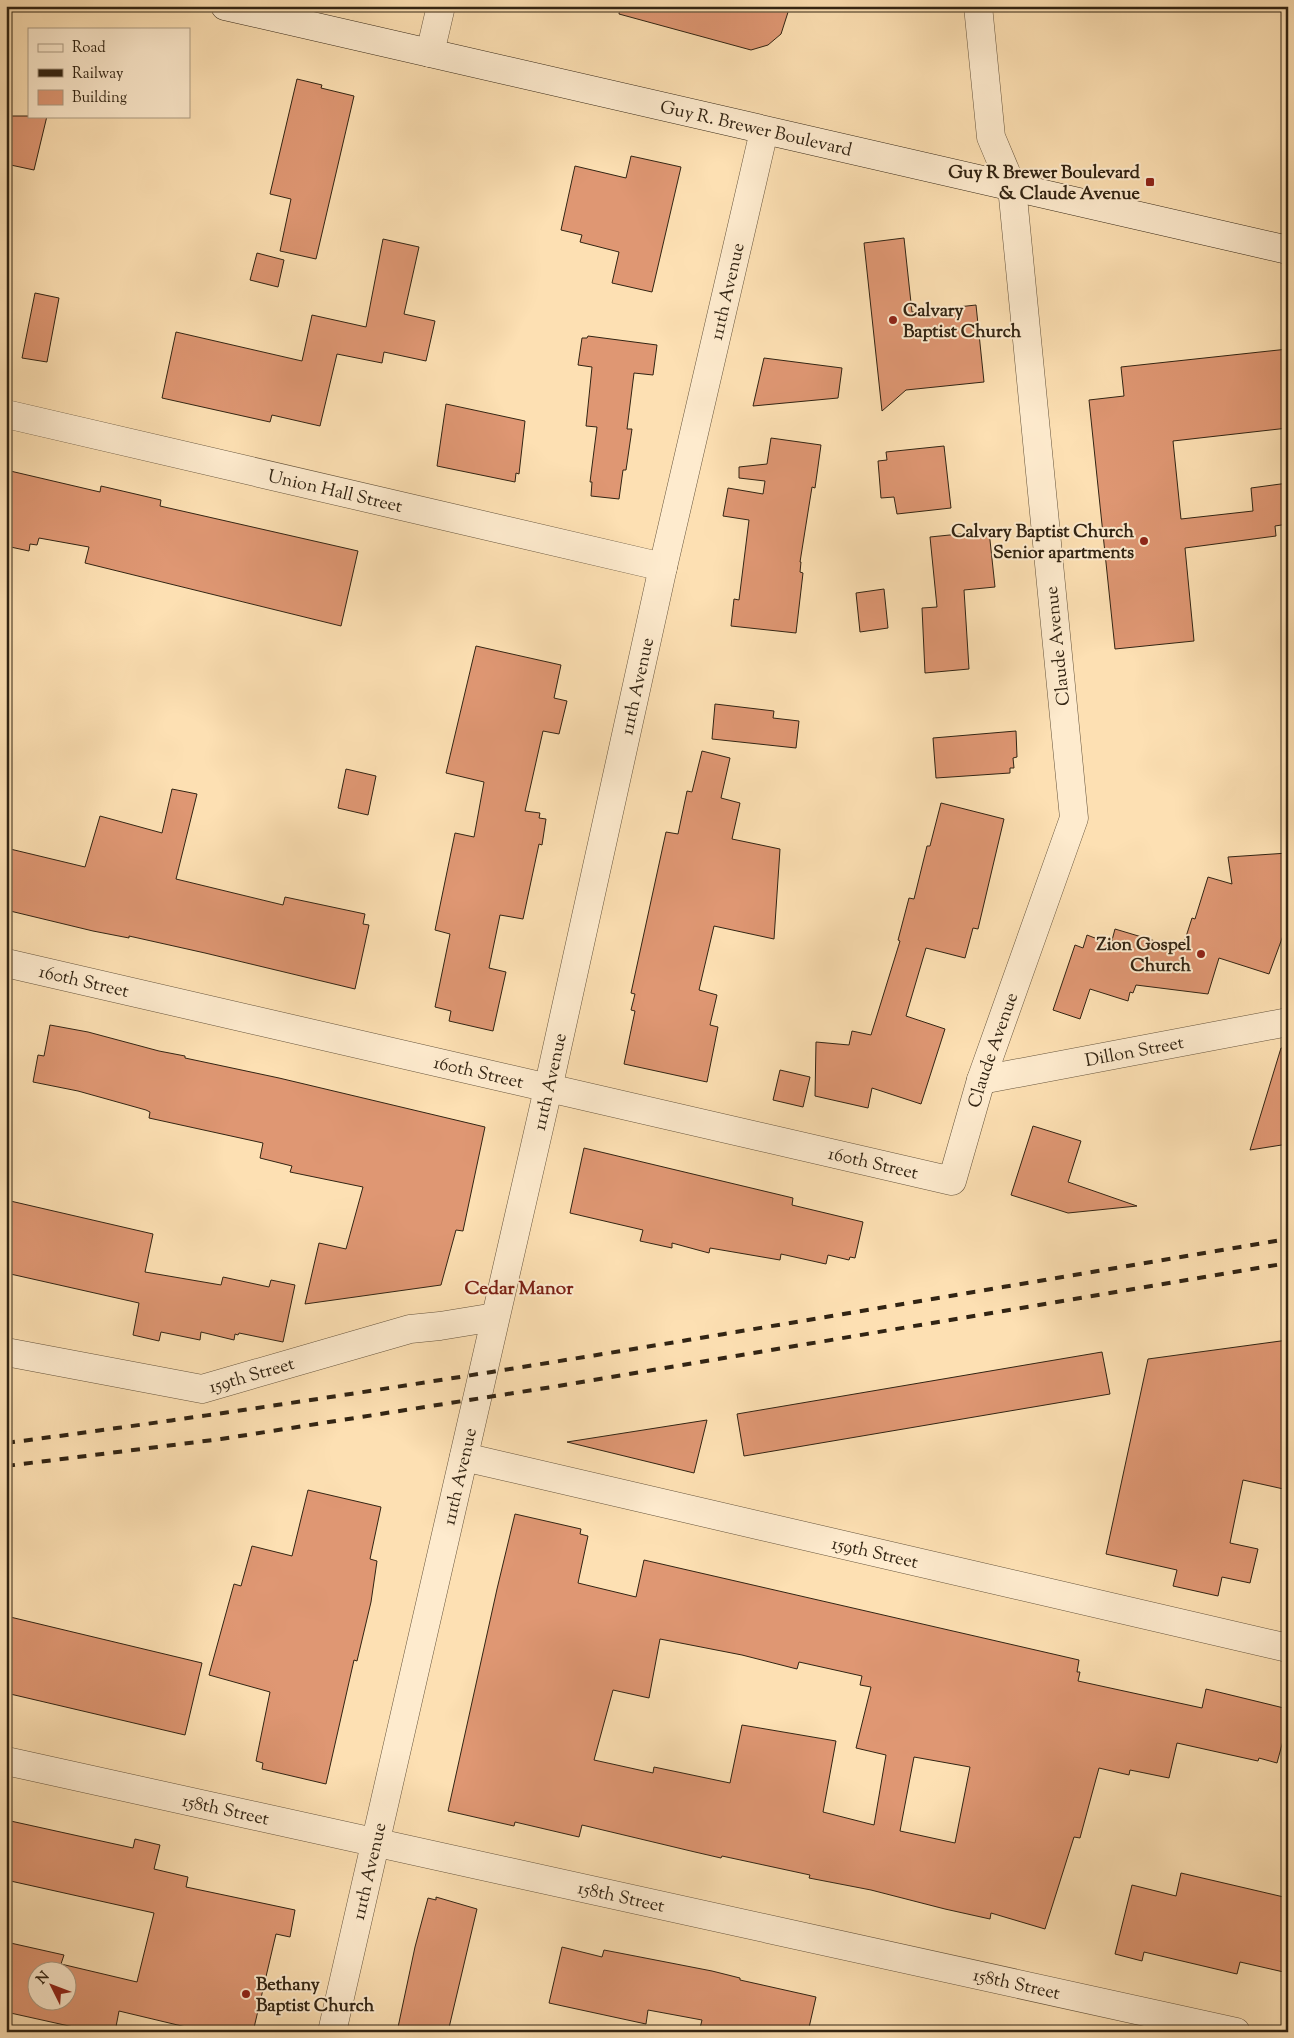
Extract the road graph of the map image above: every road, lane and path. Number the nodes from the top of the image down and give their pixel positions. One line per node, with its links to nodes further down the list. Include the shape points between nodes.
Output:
1 (225, 6): 4 (street, Guy R. Brewer Boulevard)
2 (441, 6): 4 (street)
3 (978, 6): 6 (street, Claude Avenue, via 991,137)
4 (430, 53): 5 (street, Guy R. Brewer Boulevard)
5 (764, 131): 6 (street, Guy R. Brewer Boulevard); 9 (street, 111th Avenue)
6 (1012, 187): 7 (street, Guy R. Brewer Boulevard); 12 (street, Claude Avenue, via 1074,818)
7 (1288, 250)
8 (6, 414): 9 (street, Union Hall Street)
9 (663, 567): 13 (street, 111th Avenue)
10 (6, 963): 13 (street, 160th Street)
11 (1288, 1022): 12 (street, Dillon Street)
12 (981, 1080): 14 (street, Claude Avenue)
13 (548, 1089): 14 (street, 160th Street); 15 (street, 111th Avenue)
14 (952, 1181)
15 (495, 1317): 16 (street, 159th Street, via 410,1329 202,1389); 17 (street, 111th Avenue)
16 (6, 1352)
17 (464, 1457): 18 (street, 159th Street); 20 (street, 111th Avenue)
18 (1288, 1648)
19 (6, 1761): 20 (street, 158th Street)
20 (376, 1841): 21 (street, 111th Avenue); 22 (street, 158th Street)
21 (332, 2032)
22 (1236, 2032)

